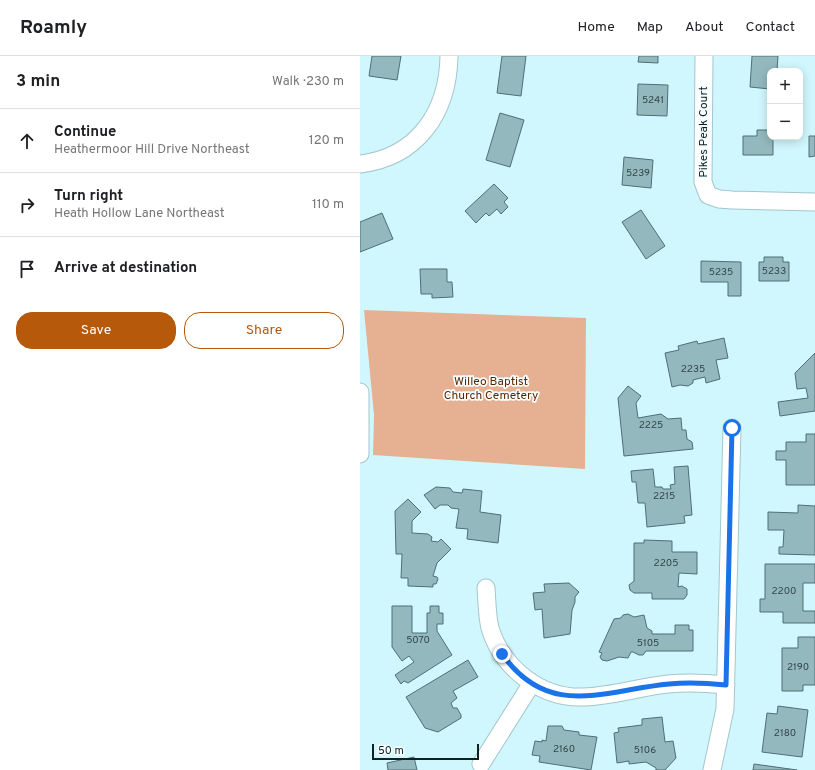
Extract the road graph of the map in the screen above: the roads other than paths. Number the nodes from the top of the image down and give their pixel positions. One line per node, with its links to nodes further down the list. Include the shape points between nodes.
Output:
1 (449, 56): 3 (street, via 449,70 438,110 424,130 400,152 378,161)
2 (704, 56): 4 (street, Pikes Peak Court, via 703,182 708,195 732,200)
3 (360, 164)
4 (815, 202)
5 (360, 392): 7 (street)
6 (732, 428): 10 (street)
7 (360, 454)
8 (486, 588): 9 (street, via 490,626 498,648 512,667)
9 (532, 683): 10 (street, via 555,693 584,697 669,684); 11 (street)
10 (726, 685): 12 (street, via 722,728)
11 (481, 764)
12 (712, 770)

